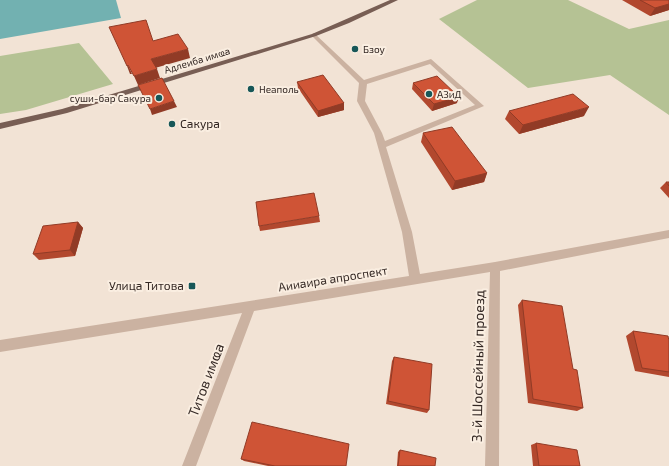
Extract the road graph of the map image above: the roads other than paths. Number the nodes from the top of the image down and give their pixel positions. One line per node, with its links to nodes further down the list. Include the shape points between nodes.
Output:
1 (395, 0): 2 (main road, Адлеиба имҩа)
2 (314, 35): 3 (street); 4 (main road, Адлеиба имҩа, via 77,107)
3 (363, 83): 5 (street, via 361,101); 5 (street, via 431,61 480,106)
4 (0, 126)
5 (382, 146): 8 (street, via 407,232)
6 (669, 234): 7 (street, Аииаира апроспект)
7 (494, 267): 8 (street, Аииаира апроспект); 12 (street, 3-й Шоссейный проезд)
8 (414, 279): 9 (street, Аииаира апроспект)
9 (250, 306): 10 (street, Аииаира апроспект); 11 (street, Титов имҩа)
10 (0, 346)
11 (189, 466)
12 (492, 466)

